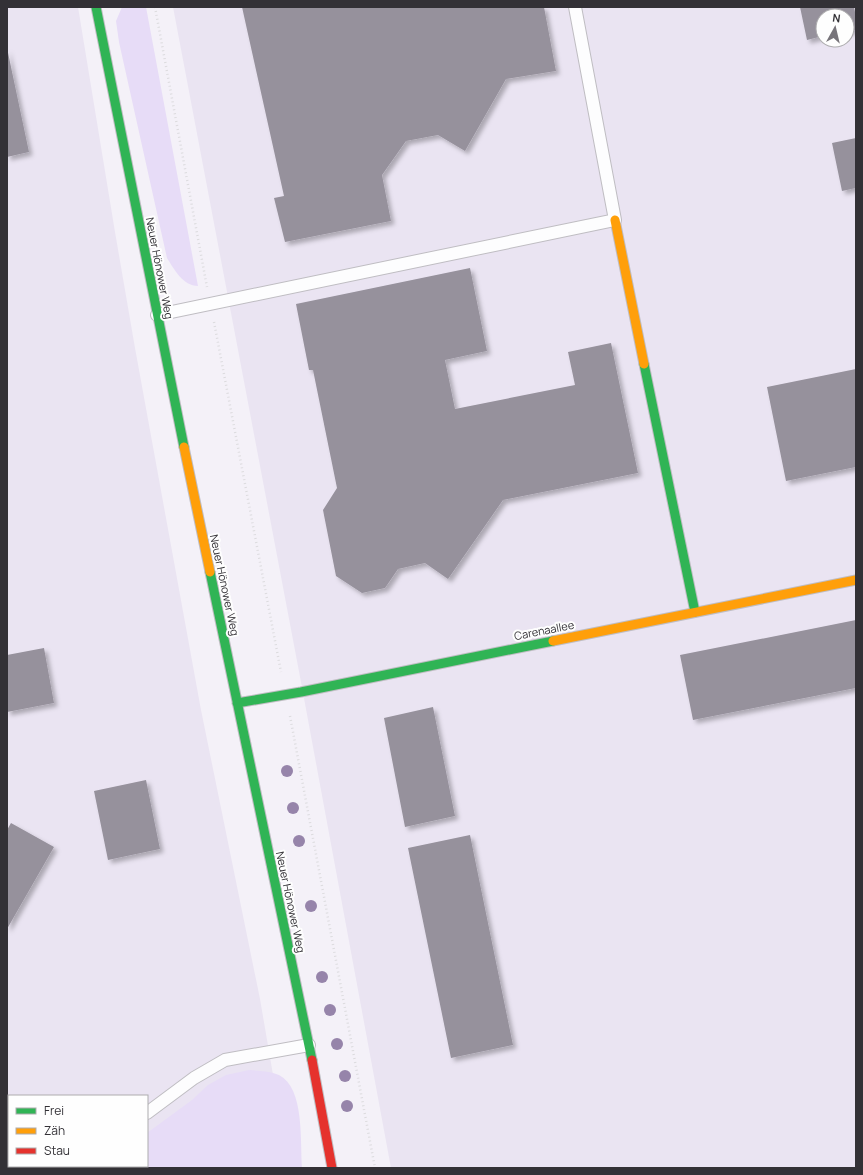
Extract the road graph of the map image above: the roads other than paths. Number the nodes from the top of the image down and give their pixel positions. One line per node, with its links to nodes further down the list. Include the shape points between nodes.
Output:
1 (96, 7): 4 (main road, Neuer Hönower Weg)
2 (575, 7): 3 (lane)
3 (615, 220): 4 (lane); 6 (main road)
4 (157, 315): 7 (main road, Neuer Hönower Weg)
5 (856, 580): 6 (main road, Carenaallee)
6 (695, 612): 7 (main road, Carenaallee)
7 (237, 703): 8 (main road, Neuer Hönower Weg)
8 (309, 1045): 9 (lane, via 225,1060 194,1078); 10 (main road, Neuer Hönower Weg)
9 (148, 1112)
10 (332, 1168)

